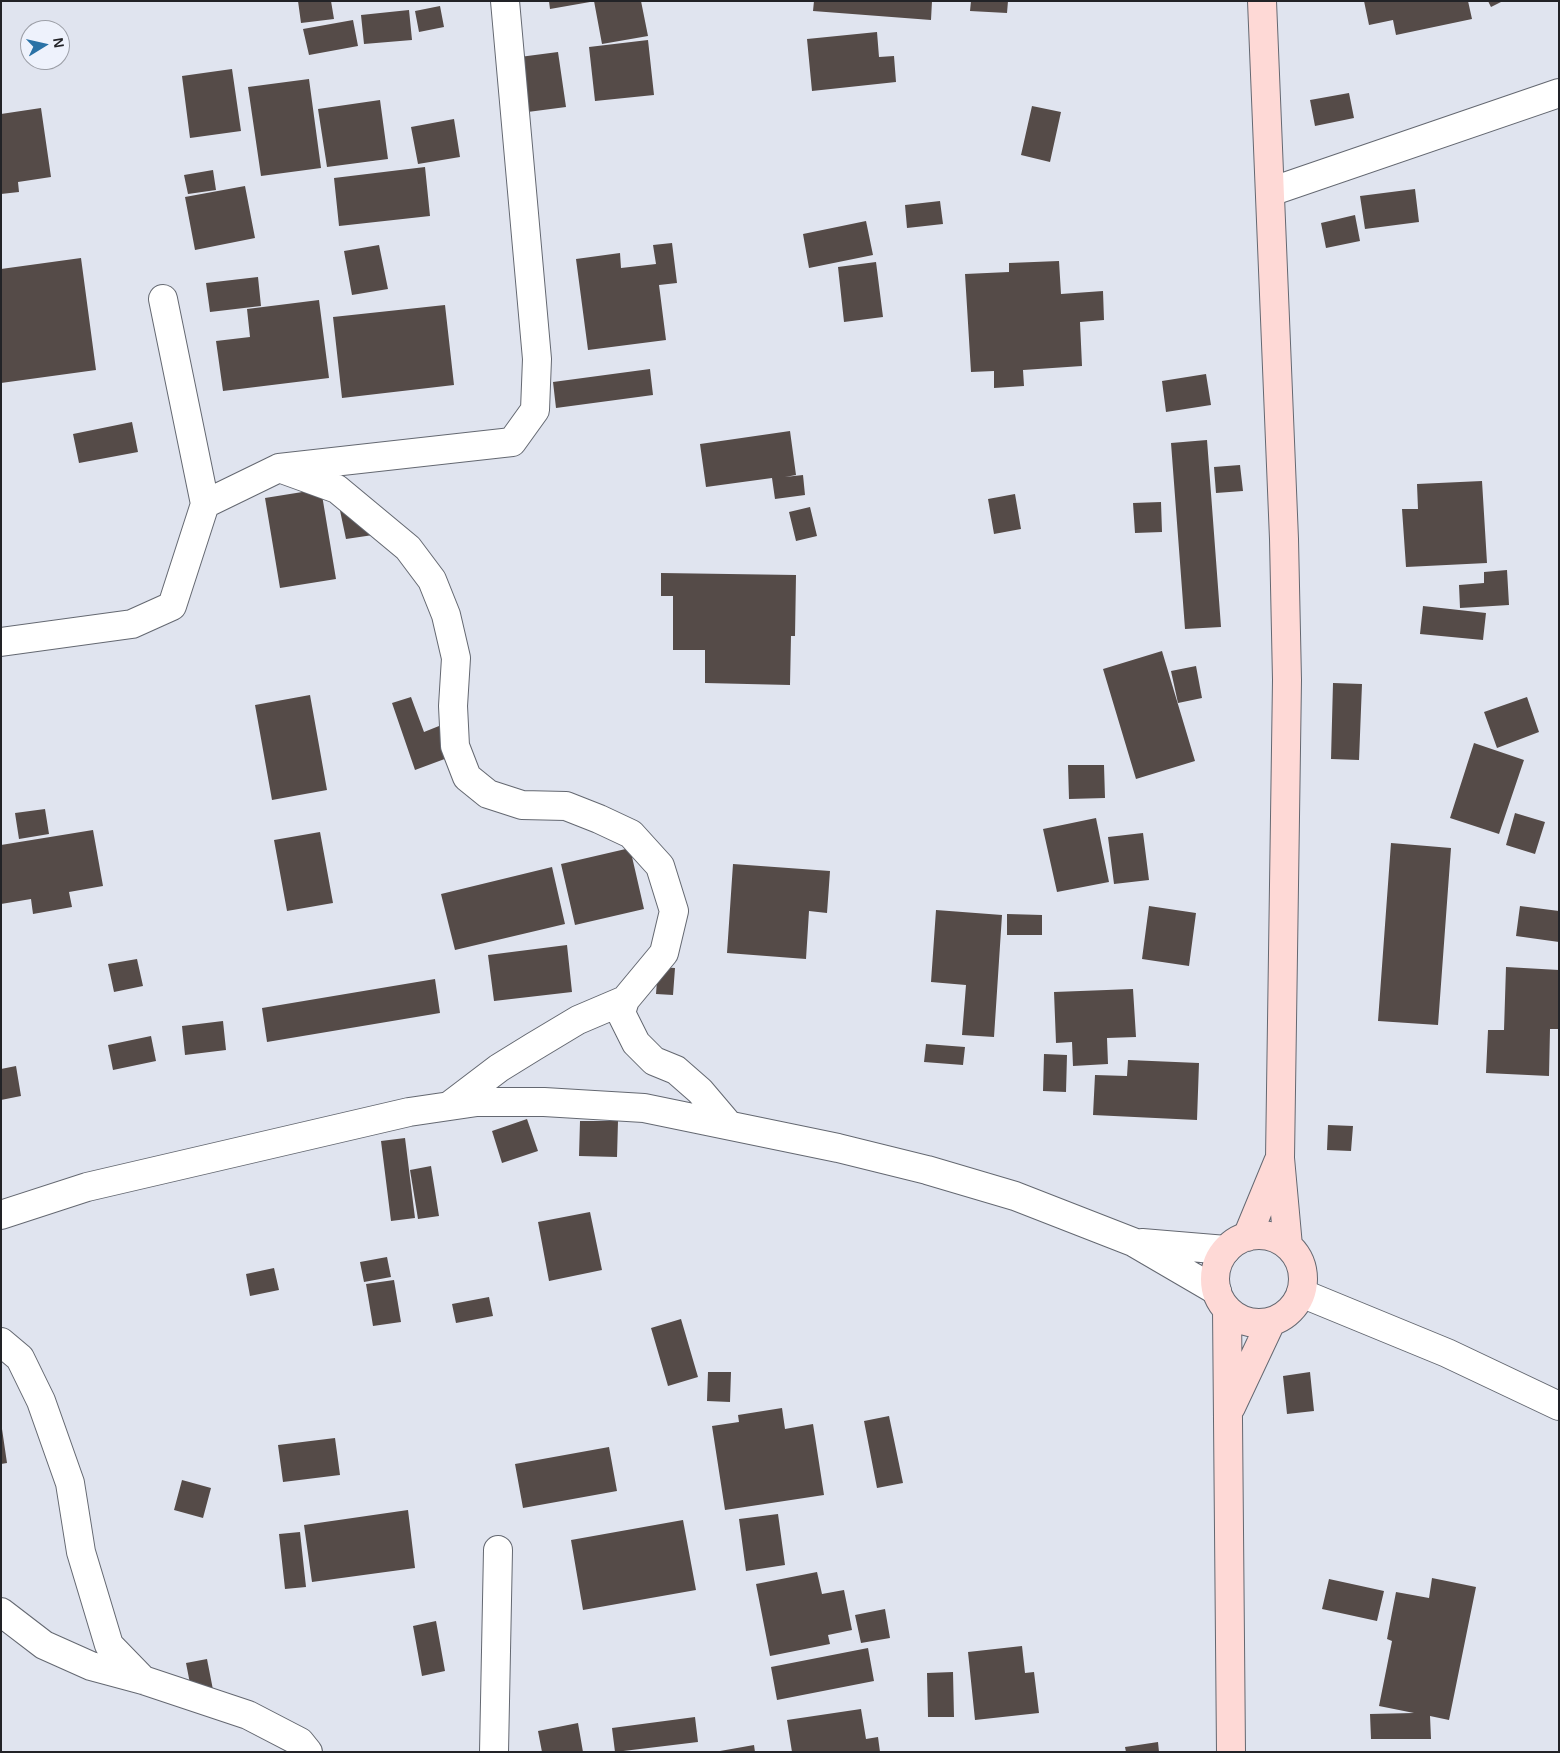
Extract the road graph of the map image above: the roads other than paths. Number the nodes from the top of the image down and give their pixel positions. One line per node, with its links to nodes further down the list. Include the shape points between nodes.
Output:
1 (505, 1): 6 (street, via 537,359 535,410 512,442)
2 (1262, 1): 4 (street)
3 (1559, 94): 4 (street)
4 (1270, 192): 12 (street, via 1287,680)
5 (163, 299): 7 (street)
6 (279, 468): 7 (street); 9 (street, via 338,489 408,548 432,580 446,615 456,658 455,746 467,777 488,794 522,805 566,806 599,819 631,834 660,866 674,911 664,953)
7 (205, 504): 8 (street, via 172,606 132,624)
8 (1, 642)
9 (625, 1000): 10 (street, via 578,1020 532,1047); 11 (street, via 621,1014 636,1043 654,1062 676,1070)
10 (449, 1106): 11 (street, via 477,1102 534,1102 644,1108); 13 (street, via 409,1112 87,1187)
11 (728, 1124): 14 (street, via 927,1170 1016,1196)
12 (1280, 1158): 15 (street); 16 (street)
13 (1, 1215)
14 (1133, 1242): 15 (street); 18 (street)
15 (1236, 1244): 16 (street, via 1268,1236); 18 (street, via 1219,1263 1216,1277)
16 (1288, 1246): 17 (street, via 1298,1259 1303,1276)
17 (1301, 1293): 19 (street, via 1290,1312); 21 (street, via 1447,1353)
18 (1222, 1300): 19 (street, via 1240,1319 1255,1323); 22 (street)
19 (1271, 1322): 22 (street)
20 (1, 1342): 25 (street, via 20,1358 51,1429 70,1483 81,1552 110,1645)
21 (1559, 1406)
22 (1228, 1415): 28 (street)
23 (498, 1550): 27 (street)
24 (1, 1612): 25 (street, via 44,1644 91,1666)
25 (143, 1680): 26 (street, via 248,1715 300,1742)
26 (308, 1752)
27 (494, 1752)
28 (1231, 1752)

